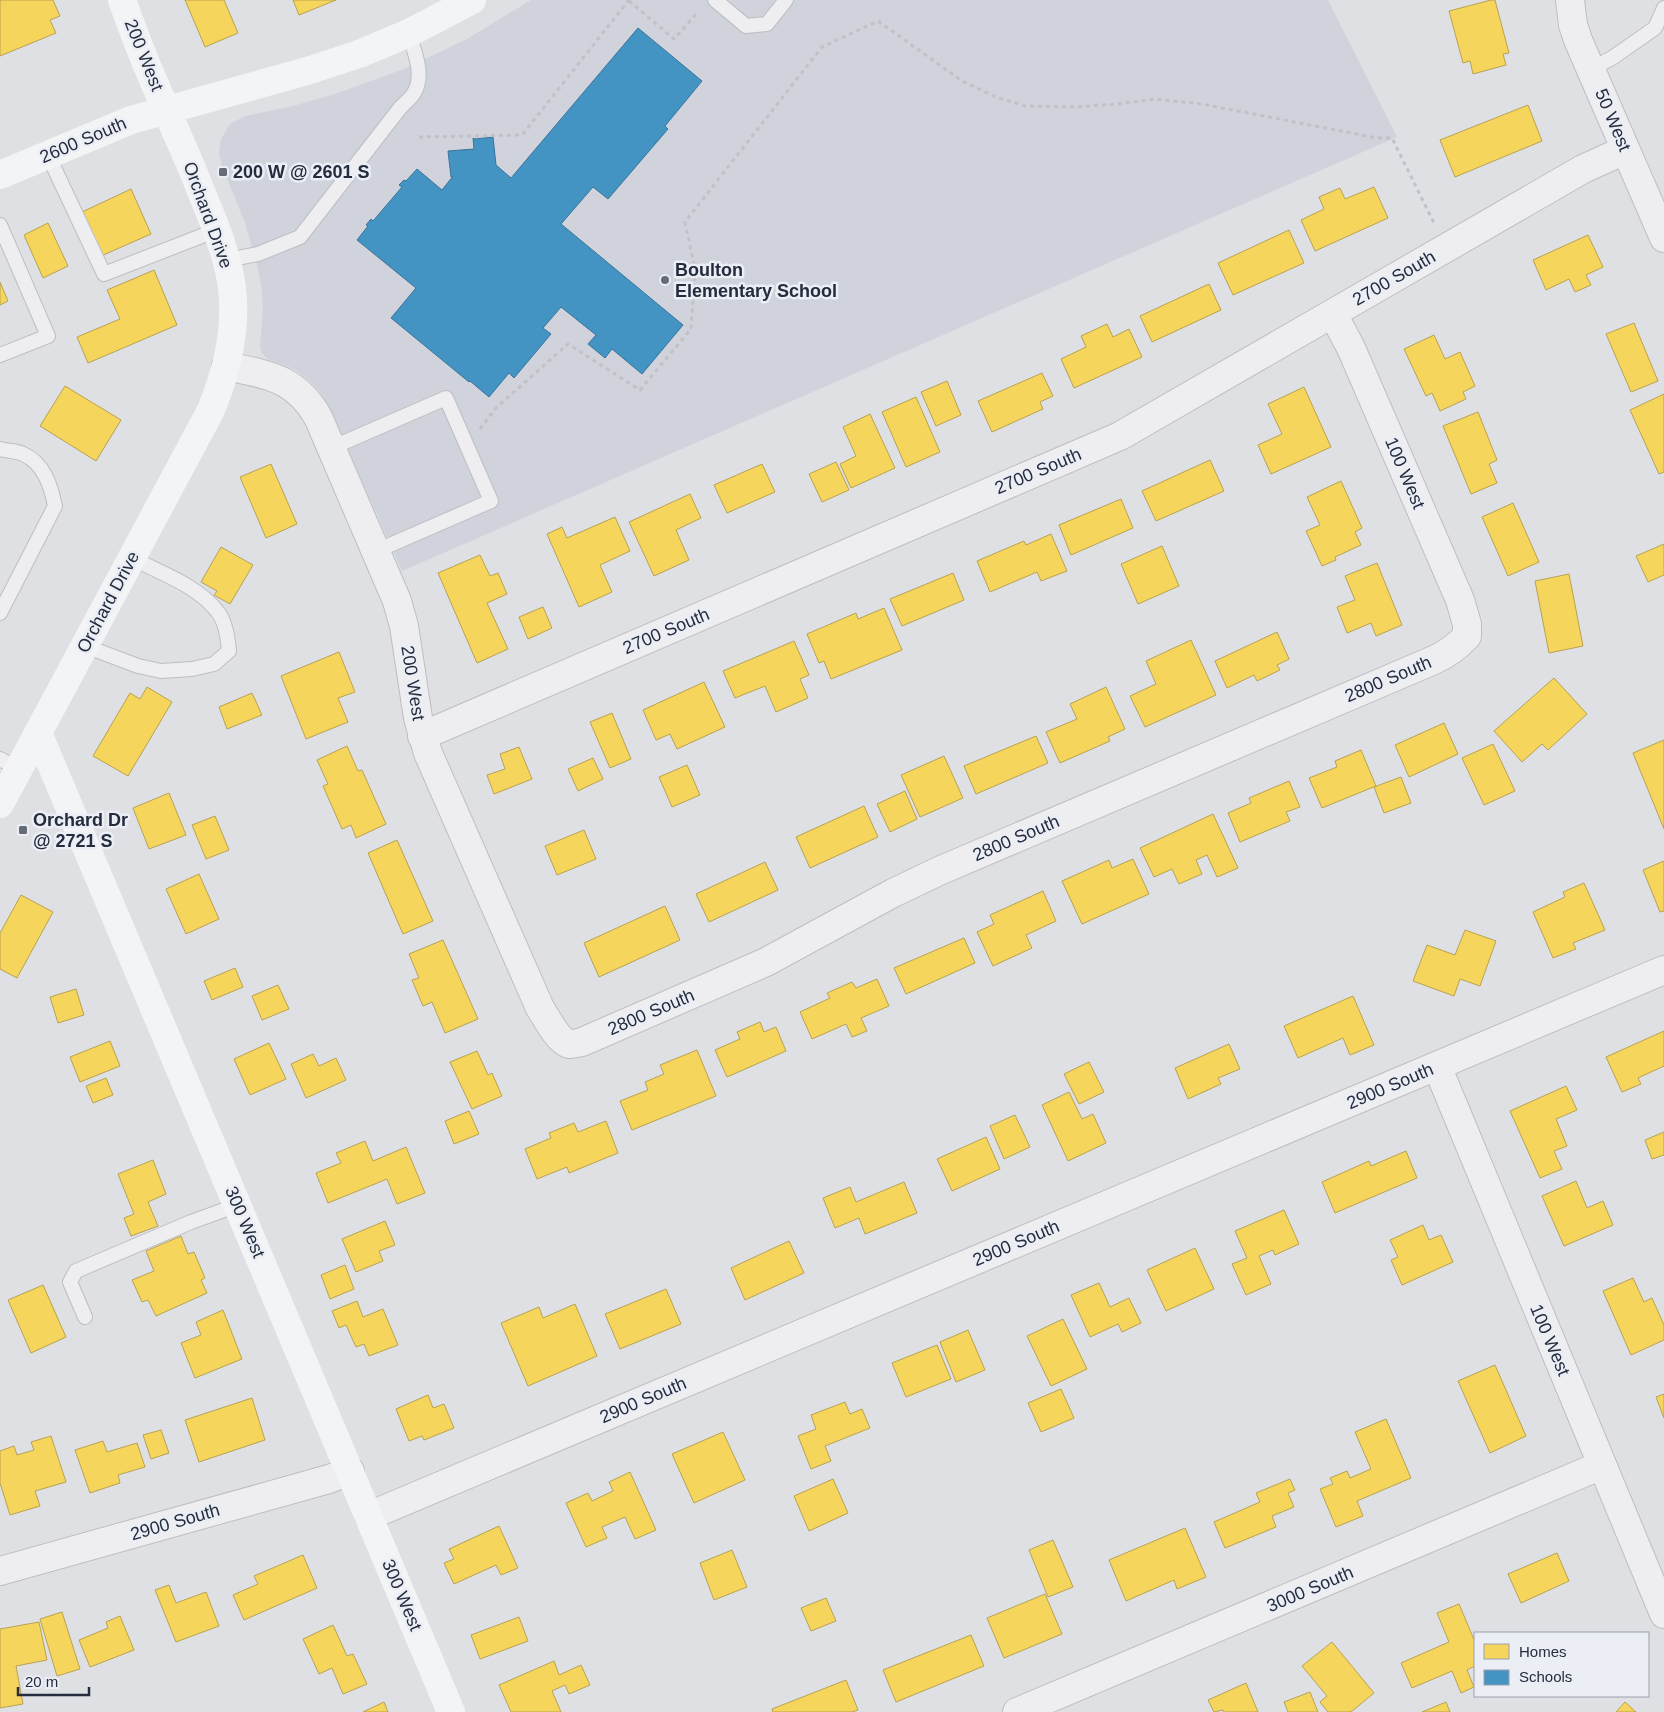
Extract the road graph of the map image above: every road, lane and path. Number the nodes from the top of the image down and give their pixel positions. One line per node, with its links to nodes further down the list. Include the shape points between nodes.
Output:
1 (122, 0): 11 (main road, 200 West)
2 (472, 0): 9 (main road)
3 (629, 0): 8 (path, via 674,39); 12 (path, via 522,135)
4 (715, 0): 5 (lane, via 746,26 767,24)
5 (786, 0)
6 (1570, 0): 10 (street, 50 West, via 1573,25)
7 (1664, 8): 10 (lane, via 1655,28)
8 (696, 14)
9 (409, 33): 11 (main road, via 307,71); 20 (lane, via 419,74 413,94 300,237 258,254)
10 (1590, 69): 13 (street, 50 West)
11 (167, 109): 14 (main road, 2600 South, via 130,120); 18 (main road, Orchard Drive)
12 (419, 138)
13 (1625, 150): 19 (street, 50 West); 21 (street, 2700 South, via 1583,168)
14 (48, 155): 15 (main road, 2600 South); 18 (lane, via 104,274)
15 (0, 175)
16 (0, 225): 22 (lane, via 48,336)
17 (1436, 228): 24 (path, via 1392,138 1377,138 1202,104 1155,99 1076,107 1025,106 962,81 878,21 822,47 685,222 695,269 691,329 640,390 568,344 497,407)
18 (217, 230): 20 (main road, Orchard Drive)
19 (1664, 238)
20 (226, 260): 23 (main road, Orchard Drive, via 233,314)
21 (1333, 314): 30 (street, 100 West, via 1352,348 1460,600); 33 (street, 2700 South, via 1120,436)
22 (0, 355)
23 (226, 366): 25 (street, 200 West, via 262,373 292,386 310,404); 28 (main road, Orchard Drive, via 211,410)
24 (478, 432)
25 (331, 448): 27 (street, 200 West); 27 (lane, via 446,398 491,501)
26 (0, 449): 29 (lane, via 23,454 42,469 55,506)
27 (376, 551): 33 (street, 200 West, via 401,614)
28 (132, 558): 31 (main road, Orchard Drive); 31 (lane, via 200,594 218,612 228,638 229,651 214,664 161,671)
29 (0, 613)
30 (1467, 636): 37 (street, 2800 South, via 1434,660 939,871 766,962 582,1042)
31 (85, 646): 32 (main road, Orchard Drive)
32 (38, 733): 34 (main road, Orchard Drive); 39 (main road, 300 West)
33 (422, 736): 37 (street, 200 West, via 540,1008 558,1036)
34 (9, 764): 35 (main road, Orchard Drive)
35 (0, 804)
36 (1664, 970): 38 (street, 2900 South)
37 (567, 1043)
38 (1437, 1066): 41 (street, 100 West); 43 (street, 2900 South)
39 (238, 1205): 40 (lane, via 76,1271 70,1282); 42 (main road, 300 West)
40 (85, 1317)
41 (1602, 1465): 45 (street, 100 West); 47 (street, 3000 South)
42 (350, 1471): 43 (main road, 300 West); 44 (street, 2900 South)
43 (369, 1516): 46 (main road, 300 West)
44 (0, 1571)
45 (1664, 1614)
46 (452, 1712)
47 (1017, 1712)

